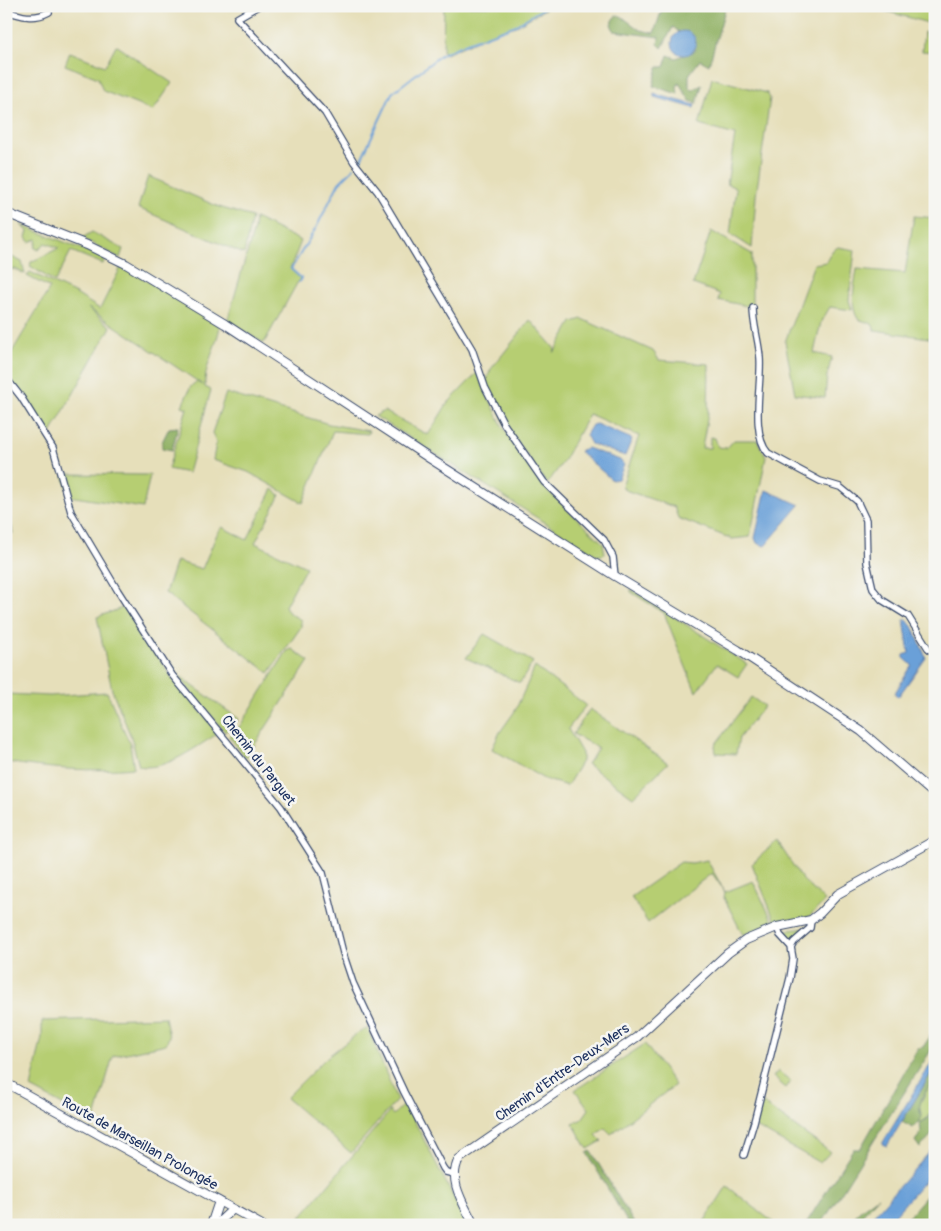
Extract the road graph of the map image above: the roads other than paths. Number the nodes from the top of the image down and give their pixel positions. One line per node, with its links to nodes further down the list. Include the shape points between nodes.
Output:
1 (258, 6): 7 (street, via 237,18 325,114 354,162 378,192 472,349 485,387 504,424 544,482 604,540 613,557)
2 (6, 11): 3 (street, via 28,17 40,17)
3 (49, 12)
4 (6, 213): 7 (street, via 87,245 153,280)
5 (753, 308): 8 (street, via 760,359 759,428 764,448 820,481 840,487 858,501 866,520 866,564 873,588 882,600 908,616)
6 (6, 378): 16 (street, Chemin du Parguet, via 53,448 71,512 118,591 172,675 281,807 323,872 353,983 439,1159 446,1172)
7 (615, 576): 9 (street, via 738,650 861,731)
8 (935, 654)
9 (935, 796)
10 (935, 840): 11 (street, via 838,894)
11 (811, 920): 12 (street, Chemin d'Entre-Deux-Mers); 13 (street, via 810,928)
12 (777, 926): 13 (street); 16 (street, Chemin d'Entre-Deux-Mers, via 728,952 637,1037 467,1152 454,1167)
13 (791, 947): 15 (street, via 790,978)
14 (6, 1083): 17 (street, Route de Marseillan Prolongée)
15 (744, 1155)
16 (454, 1174): 22 (street, via 460,1197)
17 (219, 1201): 18 (street, Route de Marseillan Prolongée); 19 (street)
18 (233, 1210): 20 (street); 21 (street, Route de Marseillan Prolongée)
19 (211, 1225)
20 (216, 1225)
21 (262, 1225)
22 (474, 1225)

